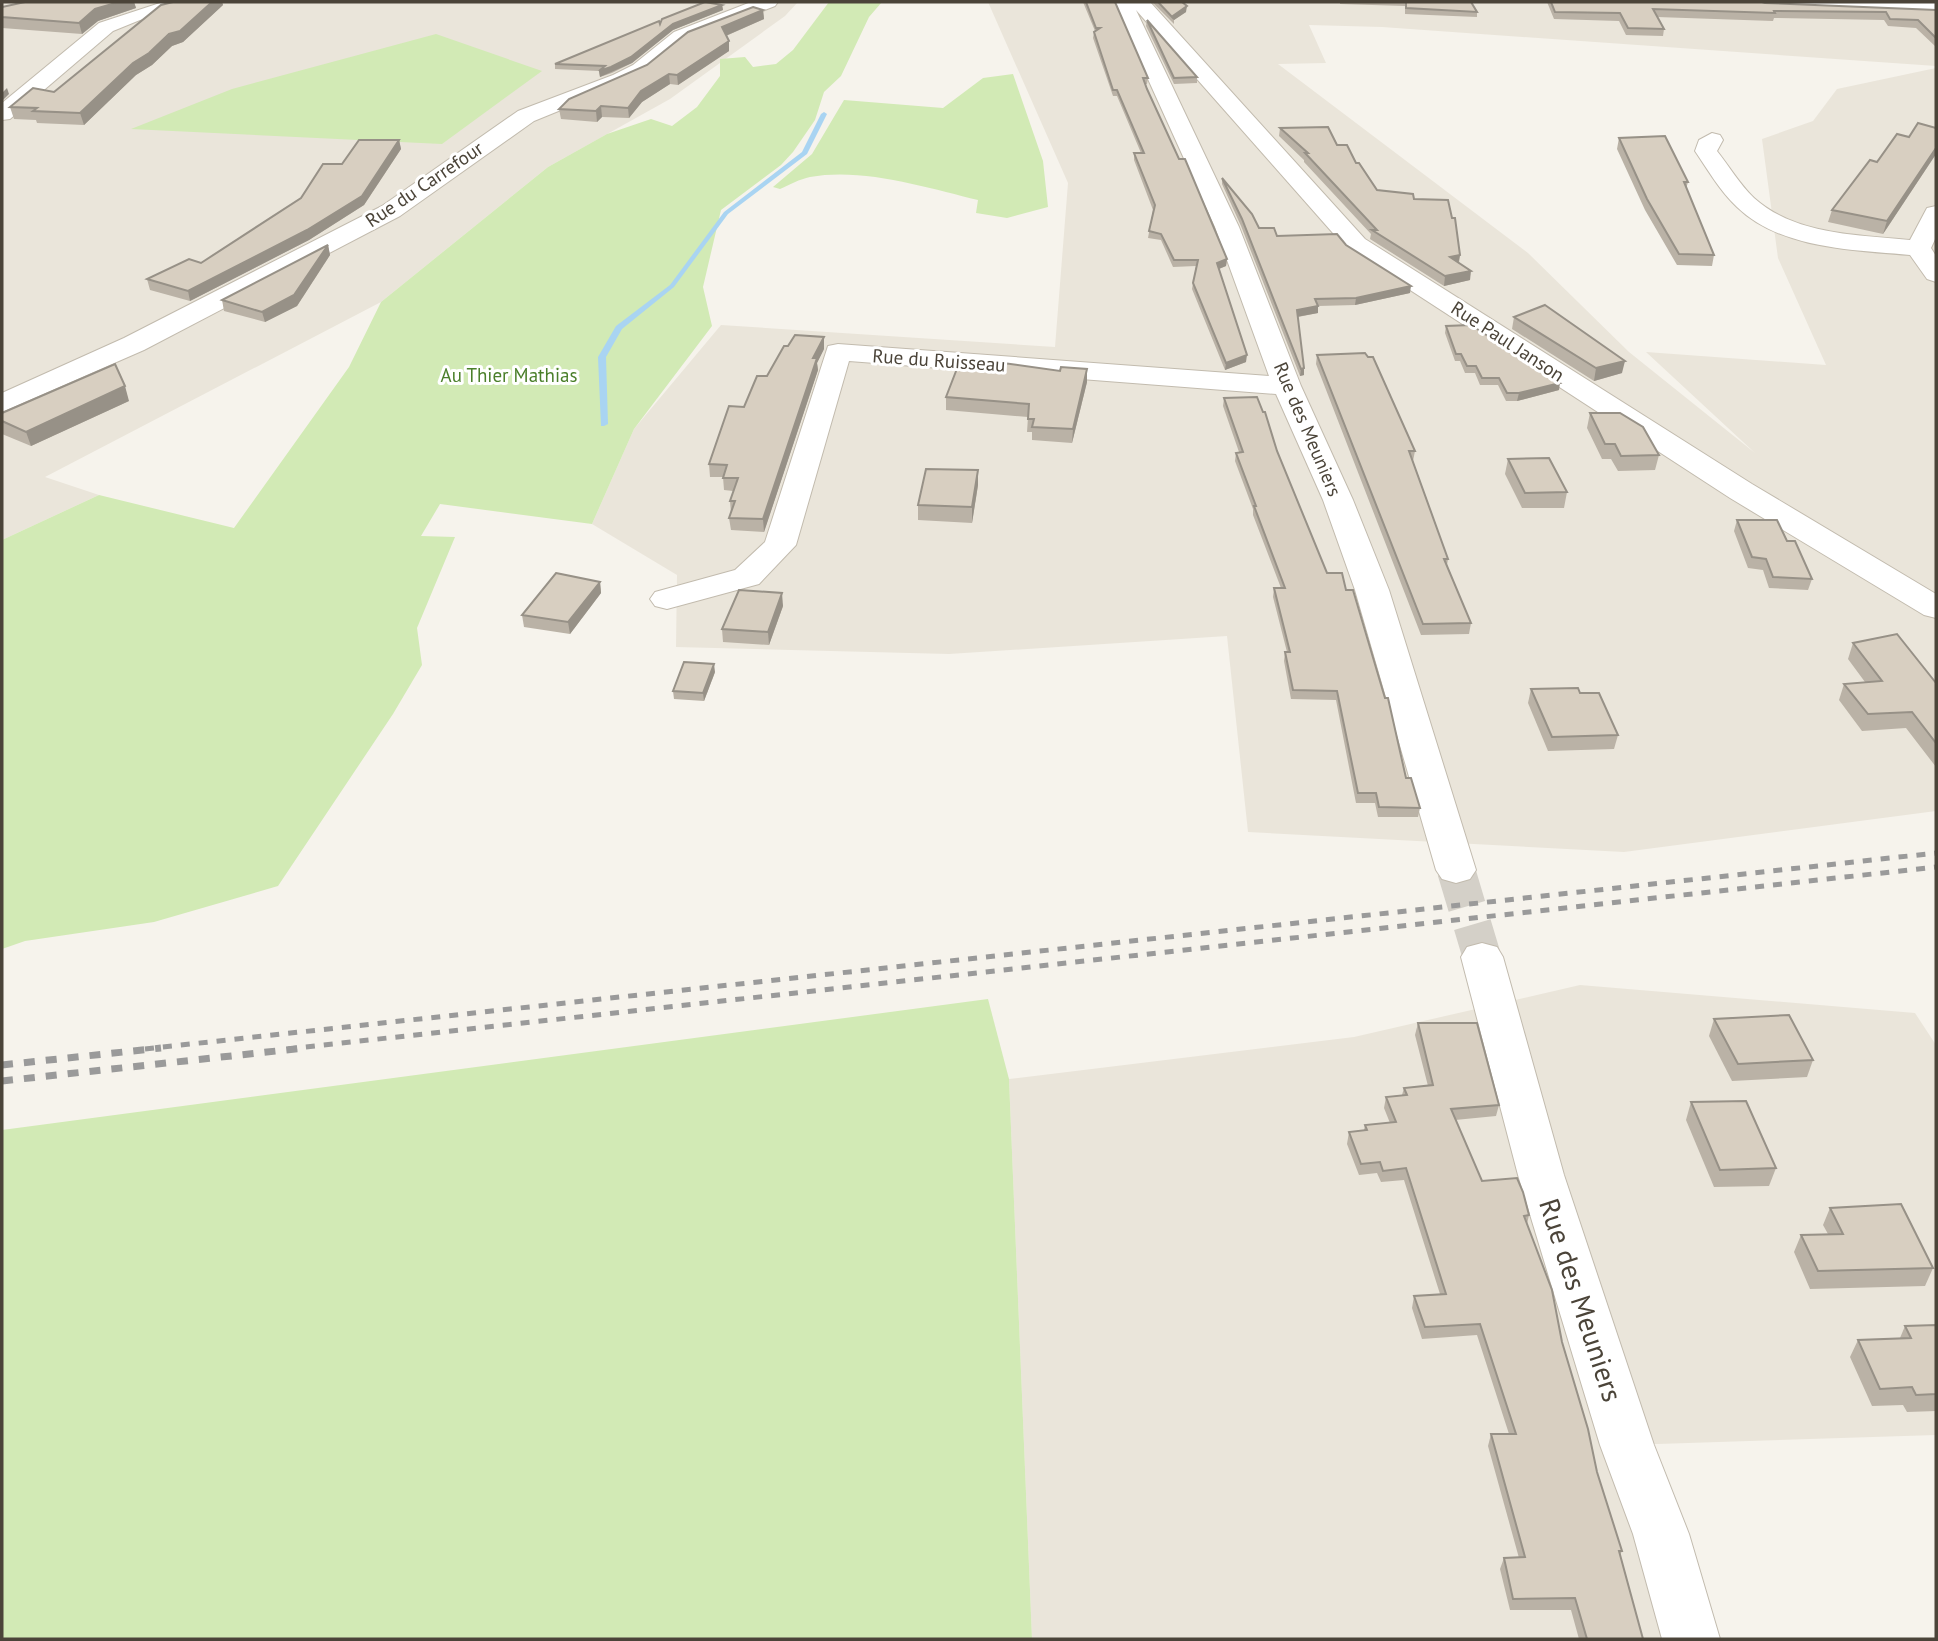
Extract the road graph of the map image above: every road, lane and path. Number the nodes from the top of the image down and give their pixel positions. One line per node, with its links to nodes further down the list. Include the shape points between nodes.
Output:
1 (184, 2): 7 (street, via 106,27)
2 (768, 2): 13 (street, Rue du Carrefour, via 681,36 620,79 526,116 391,211 134,344)
3 (1125, 2): 12 (street, Rue des Meuniers, via 1227,227)
4 (1140, 2): 15 (street, Rue Paul Janson, via 1356,244 1741,491)
5 (1763, 2): 6 (street)
6 (1936, 9)
7 (2, 114)
8 (1712, 140): 10 (street, via 1706,151 1744,202 1766,217 1822,236)
9 (1936, 213): 10 (street)
10 (1918, 248): 11 (street)
11 (1936, 274)
12 (1287, 386): 14 (street, Rue du Ruisseau, via 838,352 780,545 747,577); 16 (street, Rue des Meuniers, via 1372,590)
13 (2, 404)
14 (667, 599)
15 (1936, 608)
16 (1456, 870)
17 (1482, 957): 18 (street, Rue des Meuniers, via 1541,1175 1627,1445 1661,1534)
18 (1691, 1639)

